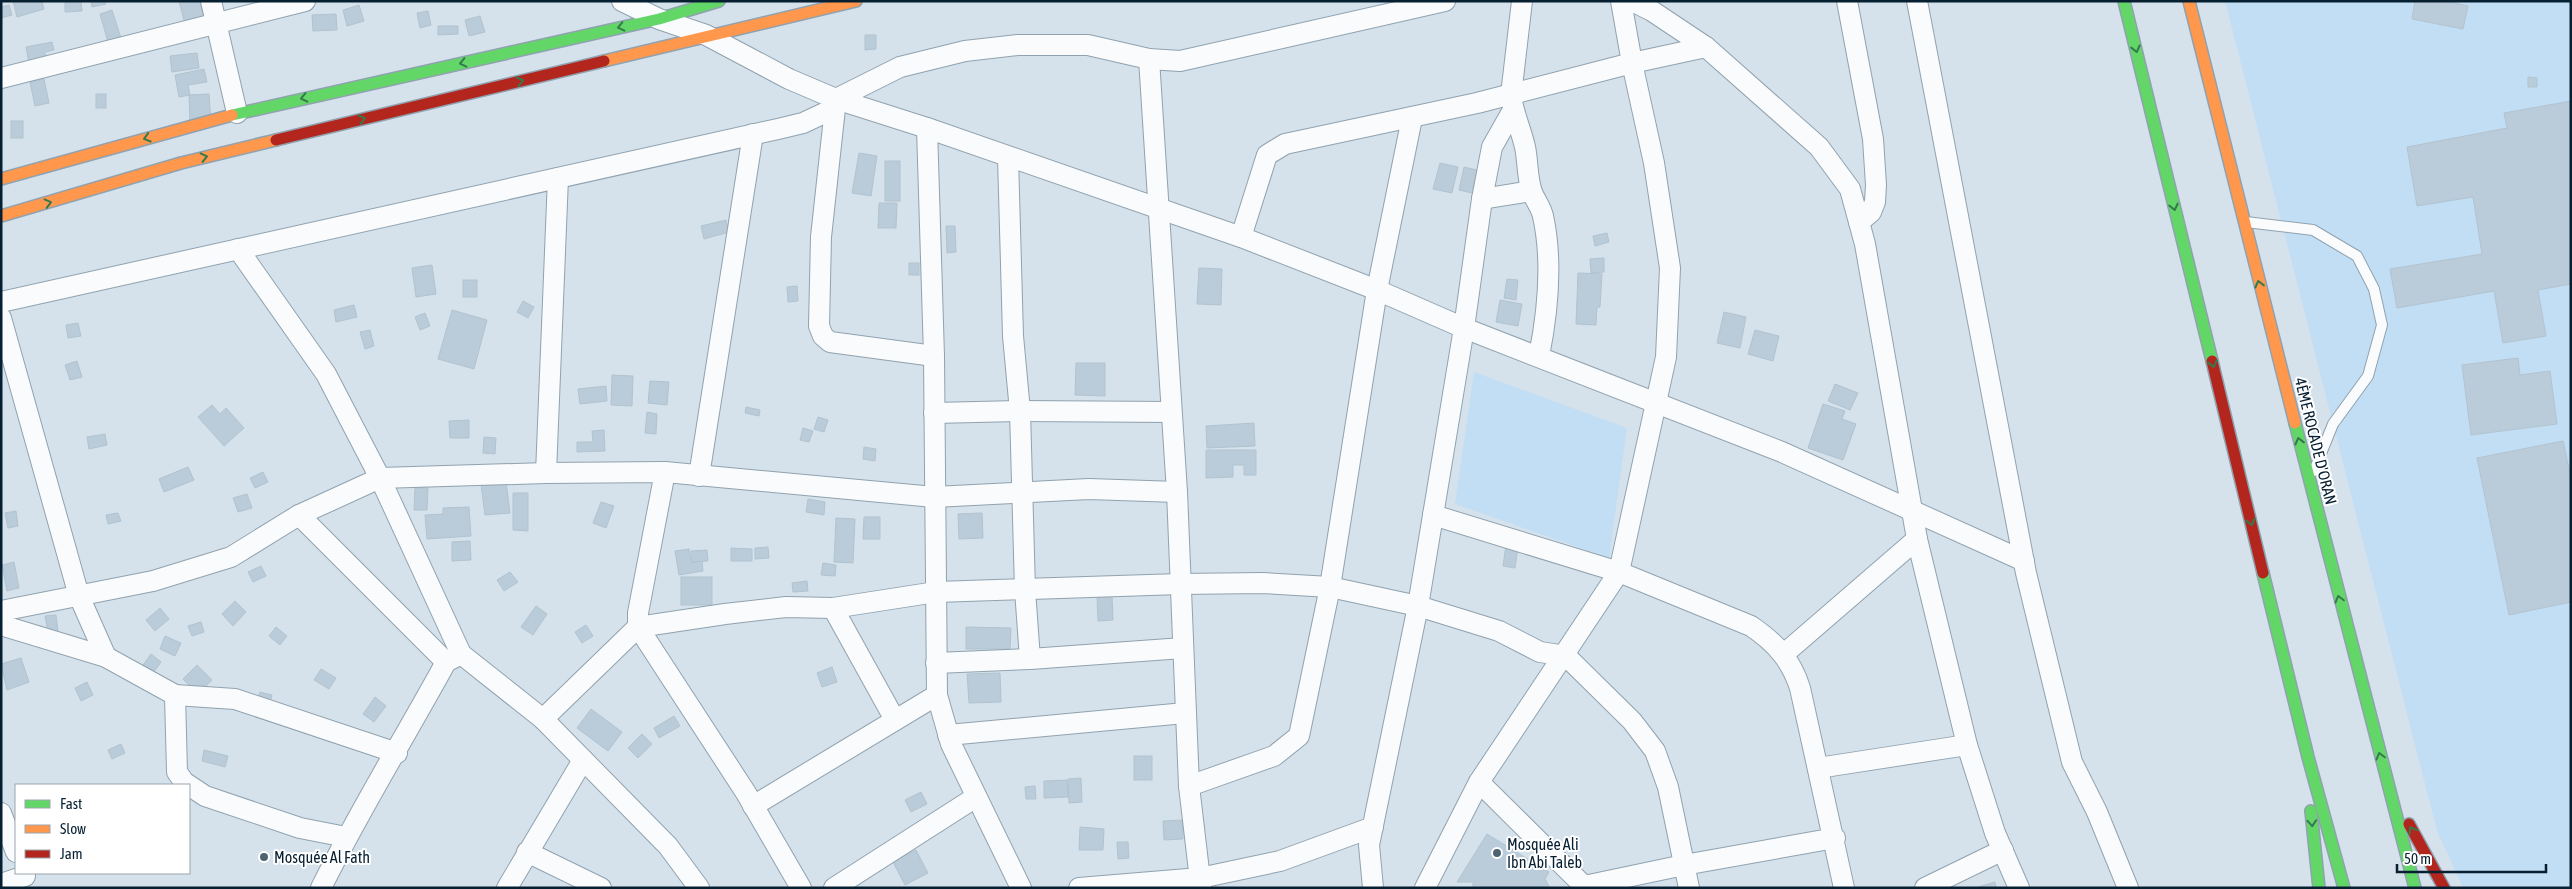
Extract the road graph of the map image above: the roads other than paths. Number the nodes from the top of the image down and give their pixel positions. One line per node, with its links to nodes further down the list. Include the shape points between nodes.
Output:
1 (211, 1): 16 (street)
2 (305, 1): 16 (street)
3 (622, 1): 15 (street)
4 (719, 1): 15 (main road)
5 (856, 1): 17 (main road)
6 (1445, 1): 19 (street, via 1199,58 1180,61)
7 (1522, 1): 22 (street)
8 (1621, 1): 20 (street)
9 (1632, 1): 14 (street)
10 (1846, 1): 35 (street, via 1873,139 1876,185 1871,212)
11 (1917, 1): 61 (street)
12 (2124, 1): 88 (main road, one-way to 88)
13 (2189, 1): 36 (main road, 4ÈME ROCADE D'ORAN)
14 (1656, 6): 18 (street)
15 (659, 19): 17 (street); 24 (main road, one-way to 24)
16 (216, 25): 21 (street); 24 (street)
17 (706, 35): 23 (street); 34 (main road, one-way to 17, via 181,162)
18 (1706, 47): 20 (street); 35 (street, via 1820,146 1850,189)
19 (1149, 59): 23 (street, via 1088,45 1018,45 965,51 900,67); 33 (street)
20 (1632, 63): 22 (street); 45 (street, via 1654,163 1670,268 1666,357)
21 (1, 78)
22 (1512, 103): 25 (street); 31 (street, via 1525,145); 32 (street, via 1492,147)
23 (836, 104): 26 (street); 27 (street, via 803,123); 43 (street, via 821,238 819,326 830,342)
24 (237, 113): 30 (main road, one-way to 30)
25 (1412, 118): 37 (street, via 1285,144 1267,154); 39 (street)
26 (927, 128): 28 (street); 43 (street)
27 (753, 134): 29 (street); 51 (street)
28 (1008, 157): 33 (street); 46 (street, via 1013,336)
29 (558, 178): 38 (street); 49 (street)
30 (1, 179)
31 (1532, 191): 32 (street); 44 (street, via 1542,213 1547,236 1546,322)
32 (1482, 199): 42 (street)
33 (1161, 210): 37 (street); 47 (street)
34 (1, 216)
35 (1859, 222): 57 (street)
36 (2243, 222): 53 (main road, 4ÈME ROCADE D'ORAN, one-way to 36); 53 (lane, via 2314,230 2357,256 2374,289 2382,325 2368,376 2333,424)
37 (1241, 238): 39 (street)
38 (238, 249): 40 (street); 52 (street, via 326,374)
39 (1376, 290): 42 (street); 64 (street)
40 (1, 302)
41 (1, 318): 67 (street)
42 (1464, 328): 44 (street); 59 (street)
43 (934, 356): 48 (street)
44 (1540, 356): 45 (street)
45 (1656, 404): 57 (street, via 1782,452); 62 (street)
46 (1020, 411): 47 (street); 48 (street); 55 (street)
47 (1171, 412): 54 (street)
48 (934, 413): 56 (street)
49 (546, 472): 50 (street); 52 (street)
50 (665, 472): 51 (street); 72 (street)
51 (699, 476): 56 (street)
52 (380, 478): 58 (street); 77 (street)
53 (2310, 482): 95 (main road, 4ÈME ROCADE D'ORAN, one-way to 53)
54 (1177, 492): 55 (street, via 1089,489); 63 (street)
55 (1023, 493): 56 (street); 65 (street)
56 (934, 497): 66 (street)
57 (1913, 513): 60 (street); 61 (street)
58 (299, 515): 67 (street, via 231,556 153,582); 77 (street)
59 (1432, 515): 62 (street); 68 (street)
60 (1917, 539): 74 (street); 86 (street)
61 (2024, 561): 124 (street, via 2072,762 2097,812)
62 (1619, 572): 74 (street, via 1751,626); 75 (street)
63 (1180, 584): 64 (street, via 1262,583); 65 (street); 73 (street)
64 (1330, 587): 68 (street); 94 (street, via 1300,736 1274,756)
65 (1025, 590): 66 (street); 78 (street)
66 (936, 592): 69 (street); 79 (street)
67 (79, 596): 70 (street); 76 (street)
68 (1418, 606): 75 (street, via 1499,632 1540,652); 99 (street)
69 (833, 608): 72 (street, via 786,607); 84 (street)
70 (1, 611)
71 (1, 625): 76 (street)
72 (638, 627): 83 (street); 97 (street)
73 (1182, 648): 78 (street); 82 (street)
74 (1784, 654): 90 (street, via 1800,688)
75 (1566, 656): 91 (street); 105 (street, via 1632,721 1655,751 1668,787)
76 (106, 657): 80 (street)
77 (453, 658): 83 (street); 87 (street)
78 (1030, 659): 79 (street)
79 (936, 663): 81 (street)
80 (175, 695): 87 (street, via 235,699); 92 (street, via 177,772)
81 (937, 695): 84 (street); 85 (street)
82 (1185, 713): 85 (street); 94 (street)
83 (543, 719): 89 (street)
84 (895, 720): 97 (street)
85 (948, 734): 96 (street)
86 (1968, 745): 90 (street); 103 (street)
87 (397, 753): 100 (street)
88 (2308, 757): 125 (main road, one-way to 125); 126 (main road)
89 (583, 760): 104 (street); 113 (street, via 668,846)
90 (1818, 768): 101 (street)
91 (1479, 782): 109 (street); 119 (street)
92 (187, 784)
93 (190, 786): 100 (street, via 205,796 300,828)
94 (1189, 786): 107 (street)
95 (2388, 786): 127 (main road, 4ÈME ROCADE D'ORAN); 128 (main road, one-way to 95)
96 (976, 797): 115 (street); 116 (street)
97 (753, 806): 114 (street)
98 (1, 813): 102 (street)
99 (1373, 827): 107 (street, via 1280,861); 118 (street, via 1369,845)
100 (346, 838): 110 (street)
101 (1834, 838): 105 (street); 121 (street)
102 (15, 849)
103 (2002, 850): 122 (street); 123 (street)
104 (528, 852): 111 (street); 112 (street)
105 (1684, 865): 109 (street); 120 (street)
106 (26, 879): 108 (street)
107 (1201, 883): 117 (street)
108 (1, 884)
109 (1584, 887)
110 (321, 888)
111 (507, 888)
112 (601, 888)
113 (699, 888)
114 (801, 888)
115 (834, 888)
116 (1021, 888)
117 (1079, 888)
118 (1373, 888)
119 (1425, 888)
120 (1690, 888)
121 (1844, 888)
122 (1925, 888)
123 (2019, 888)
124 (2128, 888)
125 (2319, 888)
126 (2344, 888)
127 (2415, 888)
128 (2444, 888)

